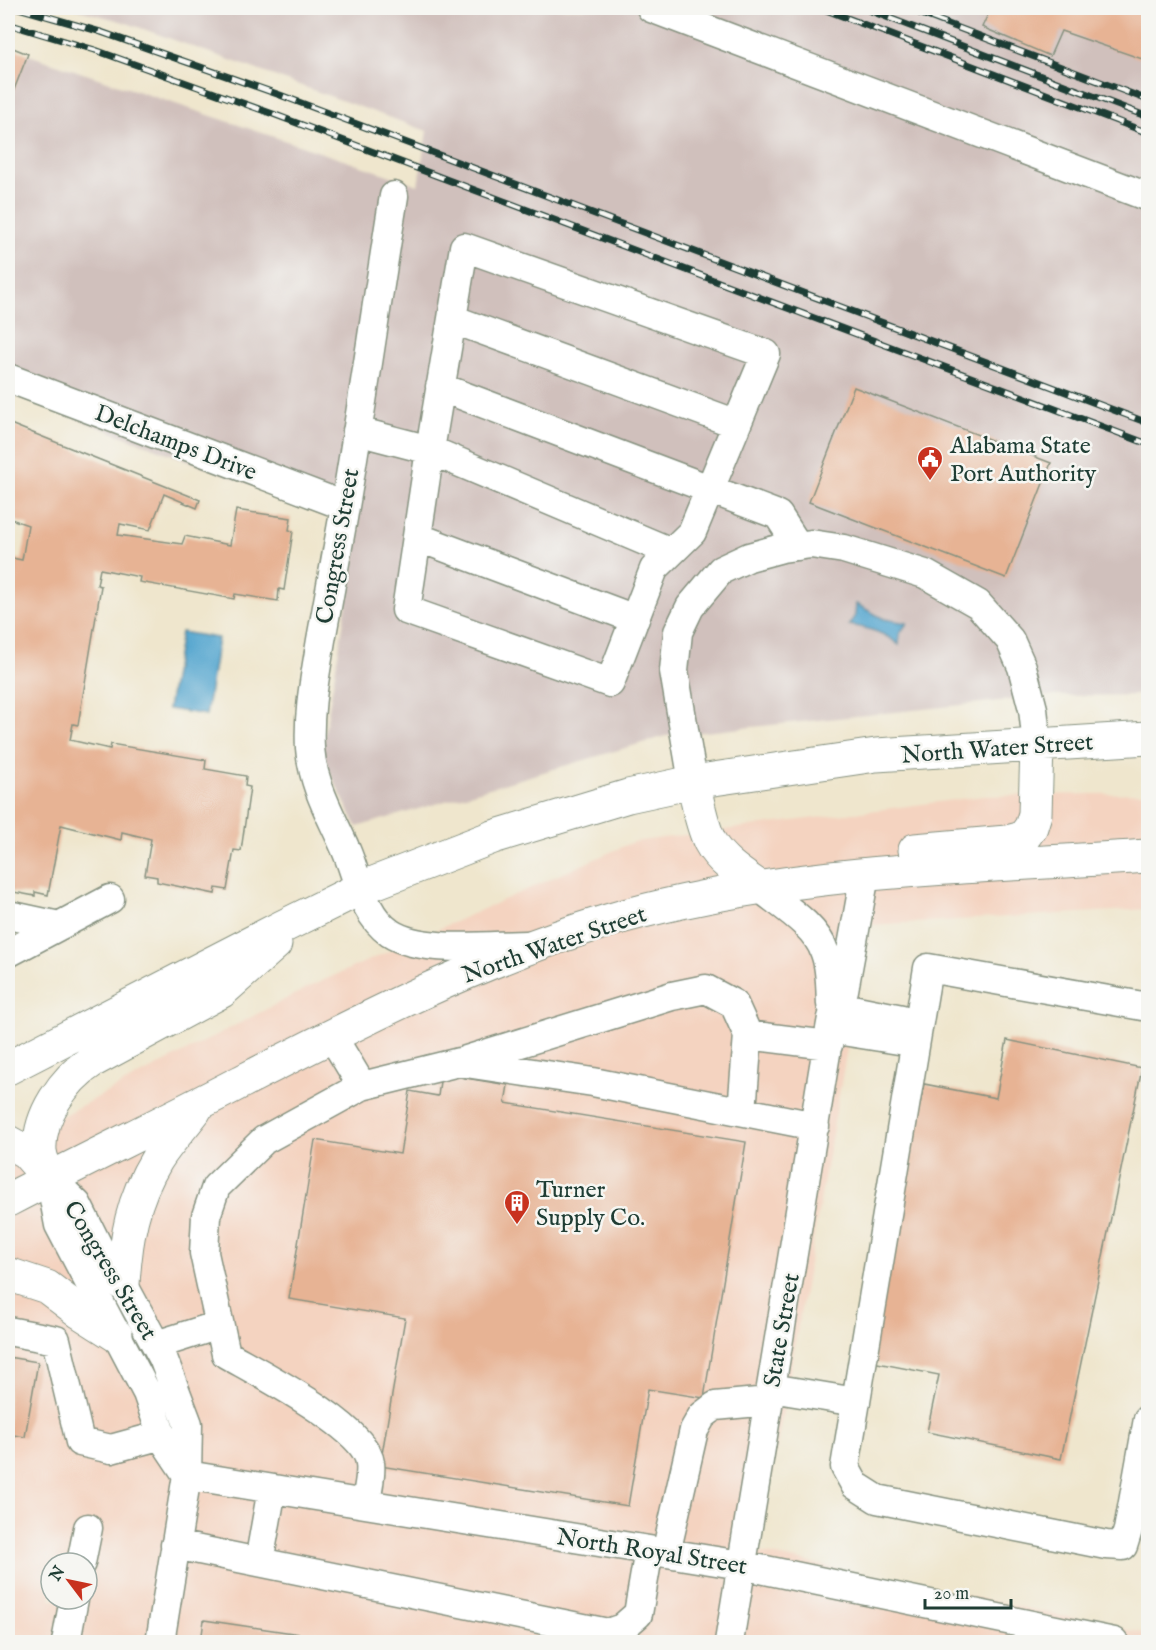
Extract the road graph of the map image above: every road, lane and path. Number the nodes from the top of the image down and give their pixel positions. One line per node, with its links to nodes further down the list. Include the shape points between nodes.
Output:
1 (651, 8): 3 (street)
2 (394, 196): 8 (street, Congress Street)
3 (1149, 197)
4 (452, 319): 6 (street); 7 (street); 7 (street, via 464,247 766,354)
5 (8, 378): 11 (street, Delchamps Drive)
6 (440, 387): 9 (street); 10 (street)
7 (737, 424): 10 (street)
8 (357, 431): 9 (street); 11 (street, Congress Street)
9 (430, 450): 12 (street); 14 (street)
10 (710, 489): 13 (street, via 778,515); 14 (street, via 692,532)
11 (345, 506): 22 (street, Congress Street, via 309,707 310,750 320,796)
12 (417, 537): 15 (street); 15 (street, via 406,610 610,682)
13 (798, 546): 16 (street, via 749,557 721,570 690,607); 18 (street, via 844,549 925,574 978,604 1011,640 1033,709)
14 (671, 552): 15 (street, via 654,569)
15 (637, 614): 16 (street)
16 (681, 625): 19 (street, via 674,671)
17 (1149, 738): 18 (highway, North Water Street)
18 (1037, 745): 19 (highway, North Water Street, via 876,755); 21 (highway, via 1035,814 1023,838 916,849)
19 (693, 782): 22 (highway, North Water Street, via 628,796 493,837); 23 (highway, via 710,842)
20 (1149, 856): 21 (highway, North Water Street)
21 (865, 875): 23 (highway, North Water Street); 31 (street, State Street, via 844,990)
22 (360, 888): 25 (highway, North Water Street); 28 (street, Congress Street, via 376,920 391,933 413,942 442,946)
23 (759, 888): 28 (highway, North Water Street, via 609,921); 31 (street, State Street, via 813,931 825,951)
24 (110, 899): 27 (street)
25 (308, 914): 36 (highway, North Water Street); 42 (highway, via 222,991 73,1075 51,1109 42,1134 40,1153)
26 (8, 915): 27 (street)
27 (60, 926): 29 (street)
28 (536, 945): 34 (highway, North Water Street, via 449,979)
29 (8, 953)
30 (1149, 1007): 32 (street, via 928,968)
31 (832, 1025): 32 (street, via 902,1019); 33 (street); 40 (street, State Street)
32 (913, 1031): 51 (street)
33 (748, 1035): 35 (street, via 734,1004 706,989); 39 (street)
34 (332, 1036): 37 (street); 38 (highway, North Water Street)
35 (459, 1062): 37 (street); 39 (street, via 593,1082)
36 (8, 1068)
37 (362, 1086): 46 (street, via 264,1140 216,1187 206,1216 204,1253)
38 (201, 1103): 42 (highway, North Water Street); 45 (highway, via 158,1157 138,1197 125,1244)
39 (742, 1111): 40 (street)
40 (815, 1126): 50 (street, State Street)
41 (8, 1142): 42 (highway, via 26,1152)
42 (50, 1178): 43 (highway, North Water Street); 45 (street, Congress Street, via 76,1204 109,1268); 48 (street, Congress Street, via 59,1225)
43 (8, 1200)
44 (8, 1274): 48 (highway, via 47,1287)
45 (123, 1284): 49 (street, Congress Street)
46 (219, 1325): 49 (street); 56 (street, via 226,1354 336,1420 359,1442 370,1462)
47 (8, 1331): 53 (street, via 56,1340 80,1442 111,1449)
48 (116, 1335): 53 (street, Congress Street, via 147,1393)
49 (156, 1345): 54 (street, Congress Street, via 188,1424)
50 (770, 1394): 51 (street); 60 (street, via 716,1406 702,1416 694,1430); 62 (street, State Street)
51 (856, 1402): 52 (street, via 845,1467 855,1485 877,1499 1106,1545 1123,1545)
52 (1149, 1419)
53 (162, 1435): 54 (street, Congress Street)
54 (187, 1475): 55 (street, North Royal Street); 58 (street, Congress Street)
55 (272, 1489): 56 (street, North Royal Street); 61 (street)
56 (366, 1504): 60 (street, North Royal Street)
57 (88, 1528): 59 (street)
58 (176, 1545): 61 (street); 65 (street, Congress Street)
59 (83, 1551)
60 (657, 1552): 61 (street, via 638,1614 622,1628 608,1633); 62 (street, North Royal Street)
61 (258, 1562)
62 (741, 1566): 66 (street, State Street); 67 (street, North Royal Street)
63 (72, 1611): 64 (street)
64 (66, 1642)
65 (160, 1642)
66 (729, 1642)
67 (1114, 1642)

